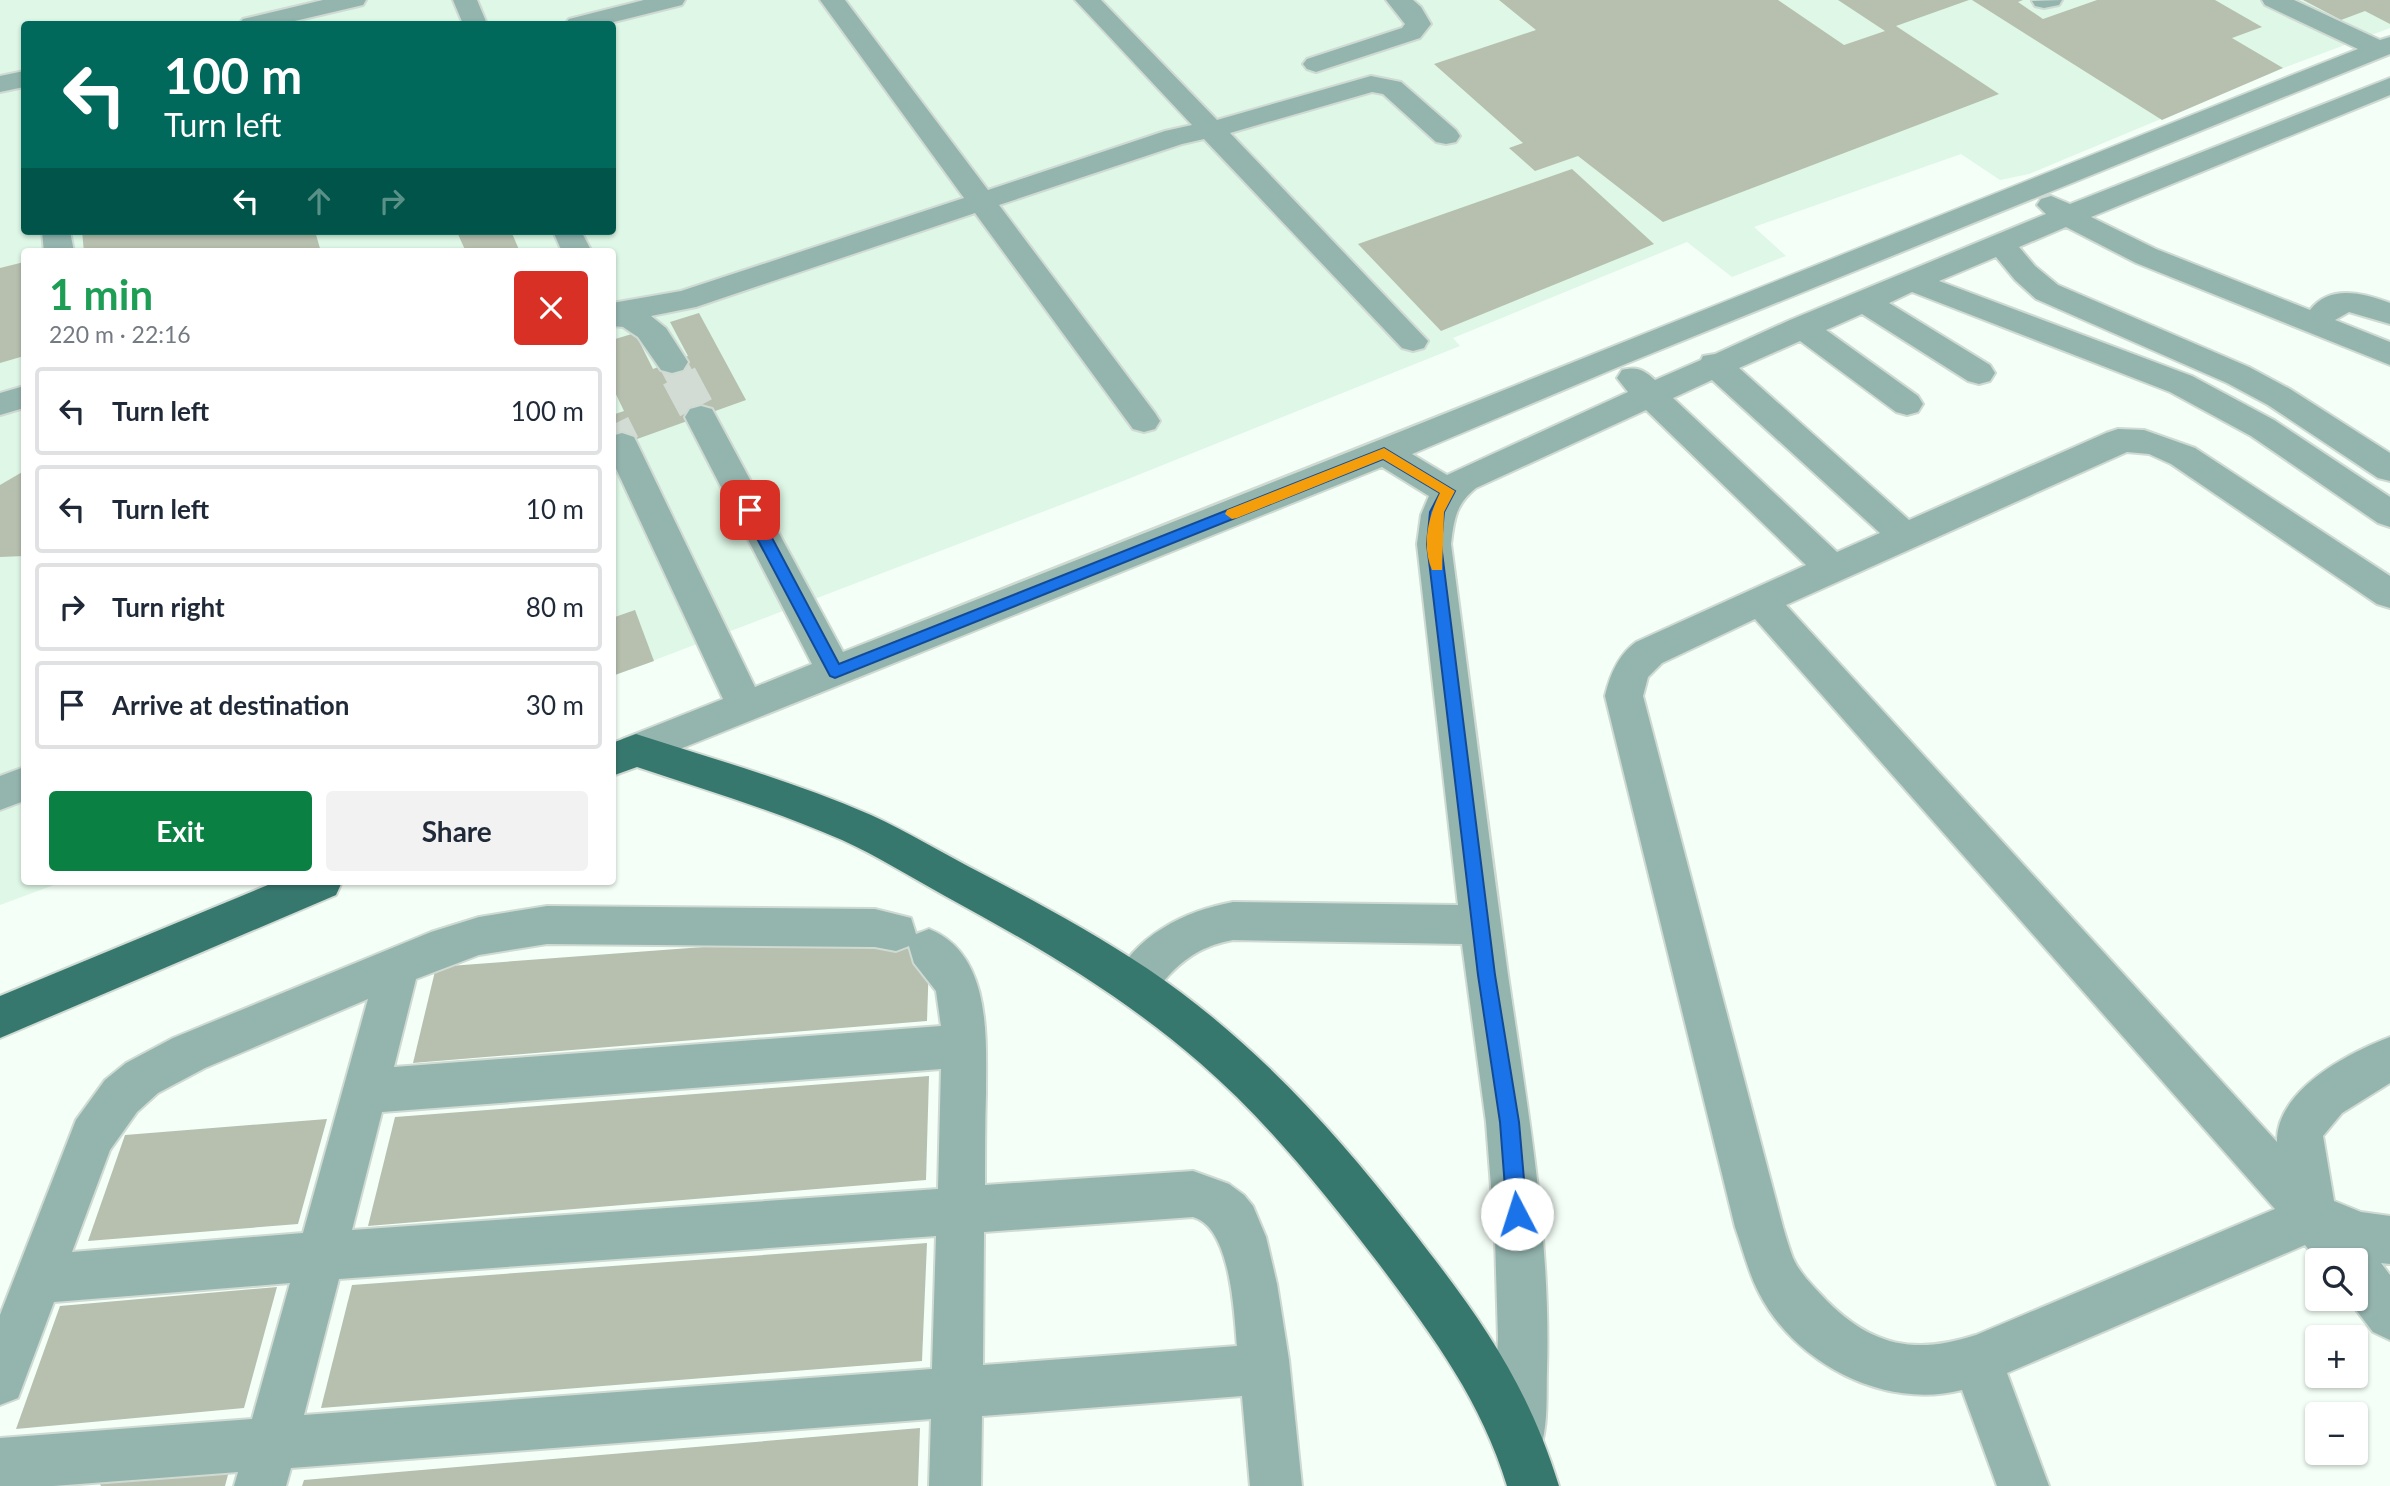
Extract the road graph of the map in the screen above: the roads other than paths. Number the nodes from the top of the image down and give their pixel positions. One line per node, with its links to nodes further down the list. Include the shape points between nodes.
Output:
1 (354, 0): 8 (street)
2 (464, 0): 9 (street)
3 (673, 0): 10 (street)
4 (832, 0): 20 (street)
5 (1087, 0): 17 (street)
6 (1398, 0): 12 (street, via 1417,18 1411,33)
7 (2274, 0): 11 (street)
8 (265, 21)
9 (474, 21)
10 (590, 21)
11 (2385, 47): 13 (street)
12 (1316, 64)
13 (2332, 69): 16 (street); 19 (street)
14 (21, 80): 15 (street)
15 (0, 84)
16 (2385, 93): 21 (street)
17 (1211, 130): 18 (street, via 1378,84 1392,88); 20 (street, via 1175,137); 30 (street)
18 (1446, 136)
19 (2029, 191): 21 (street); 32 (street)
20 (982, 202): 25 (street, via 685,300); 43 (street)
21 (2066, 215): 22 (street); 28 (street, via 2146,256)
22 (2000, 243): 23 (street); 36 (street, via 2047,292)
23 (1911, 281): 24 (street); 39 (street)
24 (1864, 301): 29 (street); 35 (street)
25 (616, 313)
26 (2390, 314): 28 (street, via 2341,303 2324,310)
27 (616, 315): 33 (street, via 652,329)
28 (2316, 324): 31 (street)
29 (1801, 327): 34 (street); 41 (street)
30 (1413, 341)
31 (2390, 354)
32 (1612, 357): 37 (street); 45 (street)
33 (672, 362)
34 (1714, 365): 37 (street); 49 (street)
35 (1979, 373)
36 (2238, 375): 39 (street); 46 (street)
37 (1649, 394): 47 (street, via 1464,479); 50 (street)
38 (21, 398): 40 (street)
39 (2217, 401): 48 (street, via 2261,425)
40 (0, 404)
41 (1907, 404)
42 (701, 417): 53 (street)
43 (1144, 421)
44 (622, 445): 54 (street)
45 (1384, 453): 47 (street); 53 (street)
46 (2390, 469)
47 (1448, 491): 59 (street, via 1437,512 1434,544)
48 (2390, 514)
49 (1904, 535): 50 (street); 51 (street, via 2096,449 2136,439 2157,442 2183,456)
50 (1831, 568): 52 (street)
51 (2390, 594)
52 (1760, 600): 67 (street); 74 (street, via 1639,658 1628,675 1624,696 1759,1227 1777,1277 1816,1326 1860,1356 1903,1371 1949,1370)
53 (835, 672): 54 (street)
54 (746, 707): 55 (street)
55 (624, 755): 61 (main road, via 753,789 857,828 1059,936)
56 (21, 785): 57 (street)
57 (0, 793)
58 (314, 885): 62 (main road)
59 (1481, 925): 61 (street, via 1214,924 1195,929 1165,948); 78 (street, via 1509,1122 1519,1238 1523,1338)
60 (398, 967): 63 (street, via 479,936 547,925 874,928 913,940 949,968 960,994); 65 (street); 71 (street, via 165,1063 121,1096 92,1136)
61 (1135, 984): 78 (main road, via 1216,1048 1339,1174 1454,1323)
62 (0, 1017)
63 (964, 1046): 65 (street); 66 (street)
64 (2390, 1058): 67 (street, via 2316,1105 2300,1128)
65 (365, 1091): 70 (street)
66 (961, 1209): 70 (street); 75 (street, via 1193,1194 1210,1198 1224,1207 1244,1242); 77 (street)
67 (2313, 1216): 68 (street, via 2361,1236); 69 (street); 74 (street)
68 (2390, 1240)
69 (2338, 1248)
70 (321, 1256): 71 (street); 80 (street)
71 (37, 1279): 76 (street)
72 (2368, 1286): 73 (street)
73 (2390, 1315)
74 (1977, 1360): 84 (street)
75 (1265, 1369): 77 (street); 82 (street)
76 (0, 1380)
77 (957, 1392): 80 (street); 81 (street)
78 (1519, 1440): 83 (main road)
79 (0, 1464): 80 (street)
80 (266, 1464)
81 (954, 1486)
82 (1276, 1486)
83 (1533, 1486)
84 (2023, 1486)

